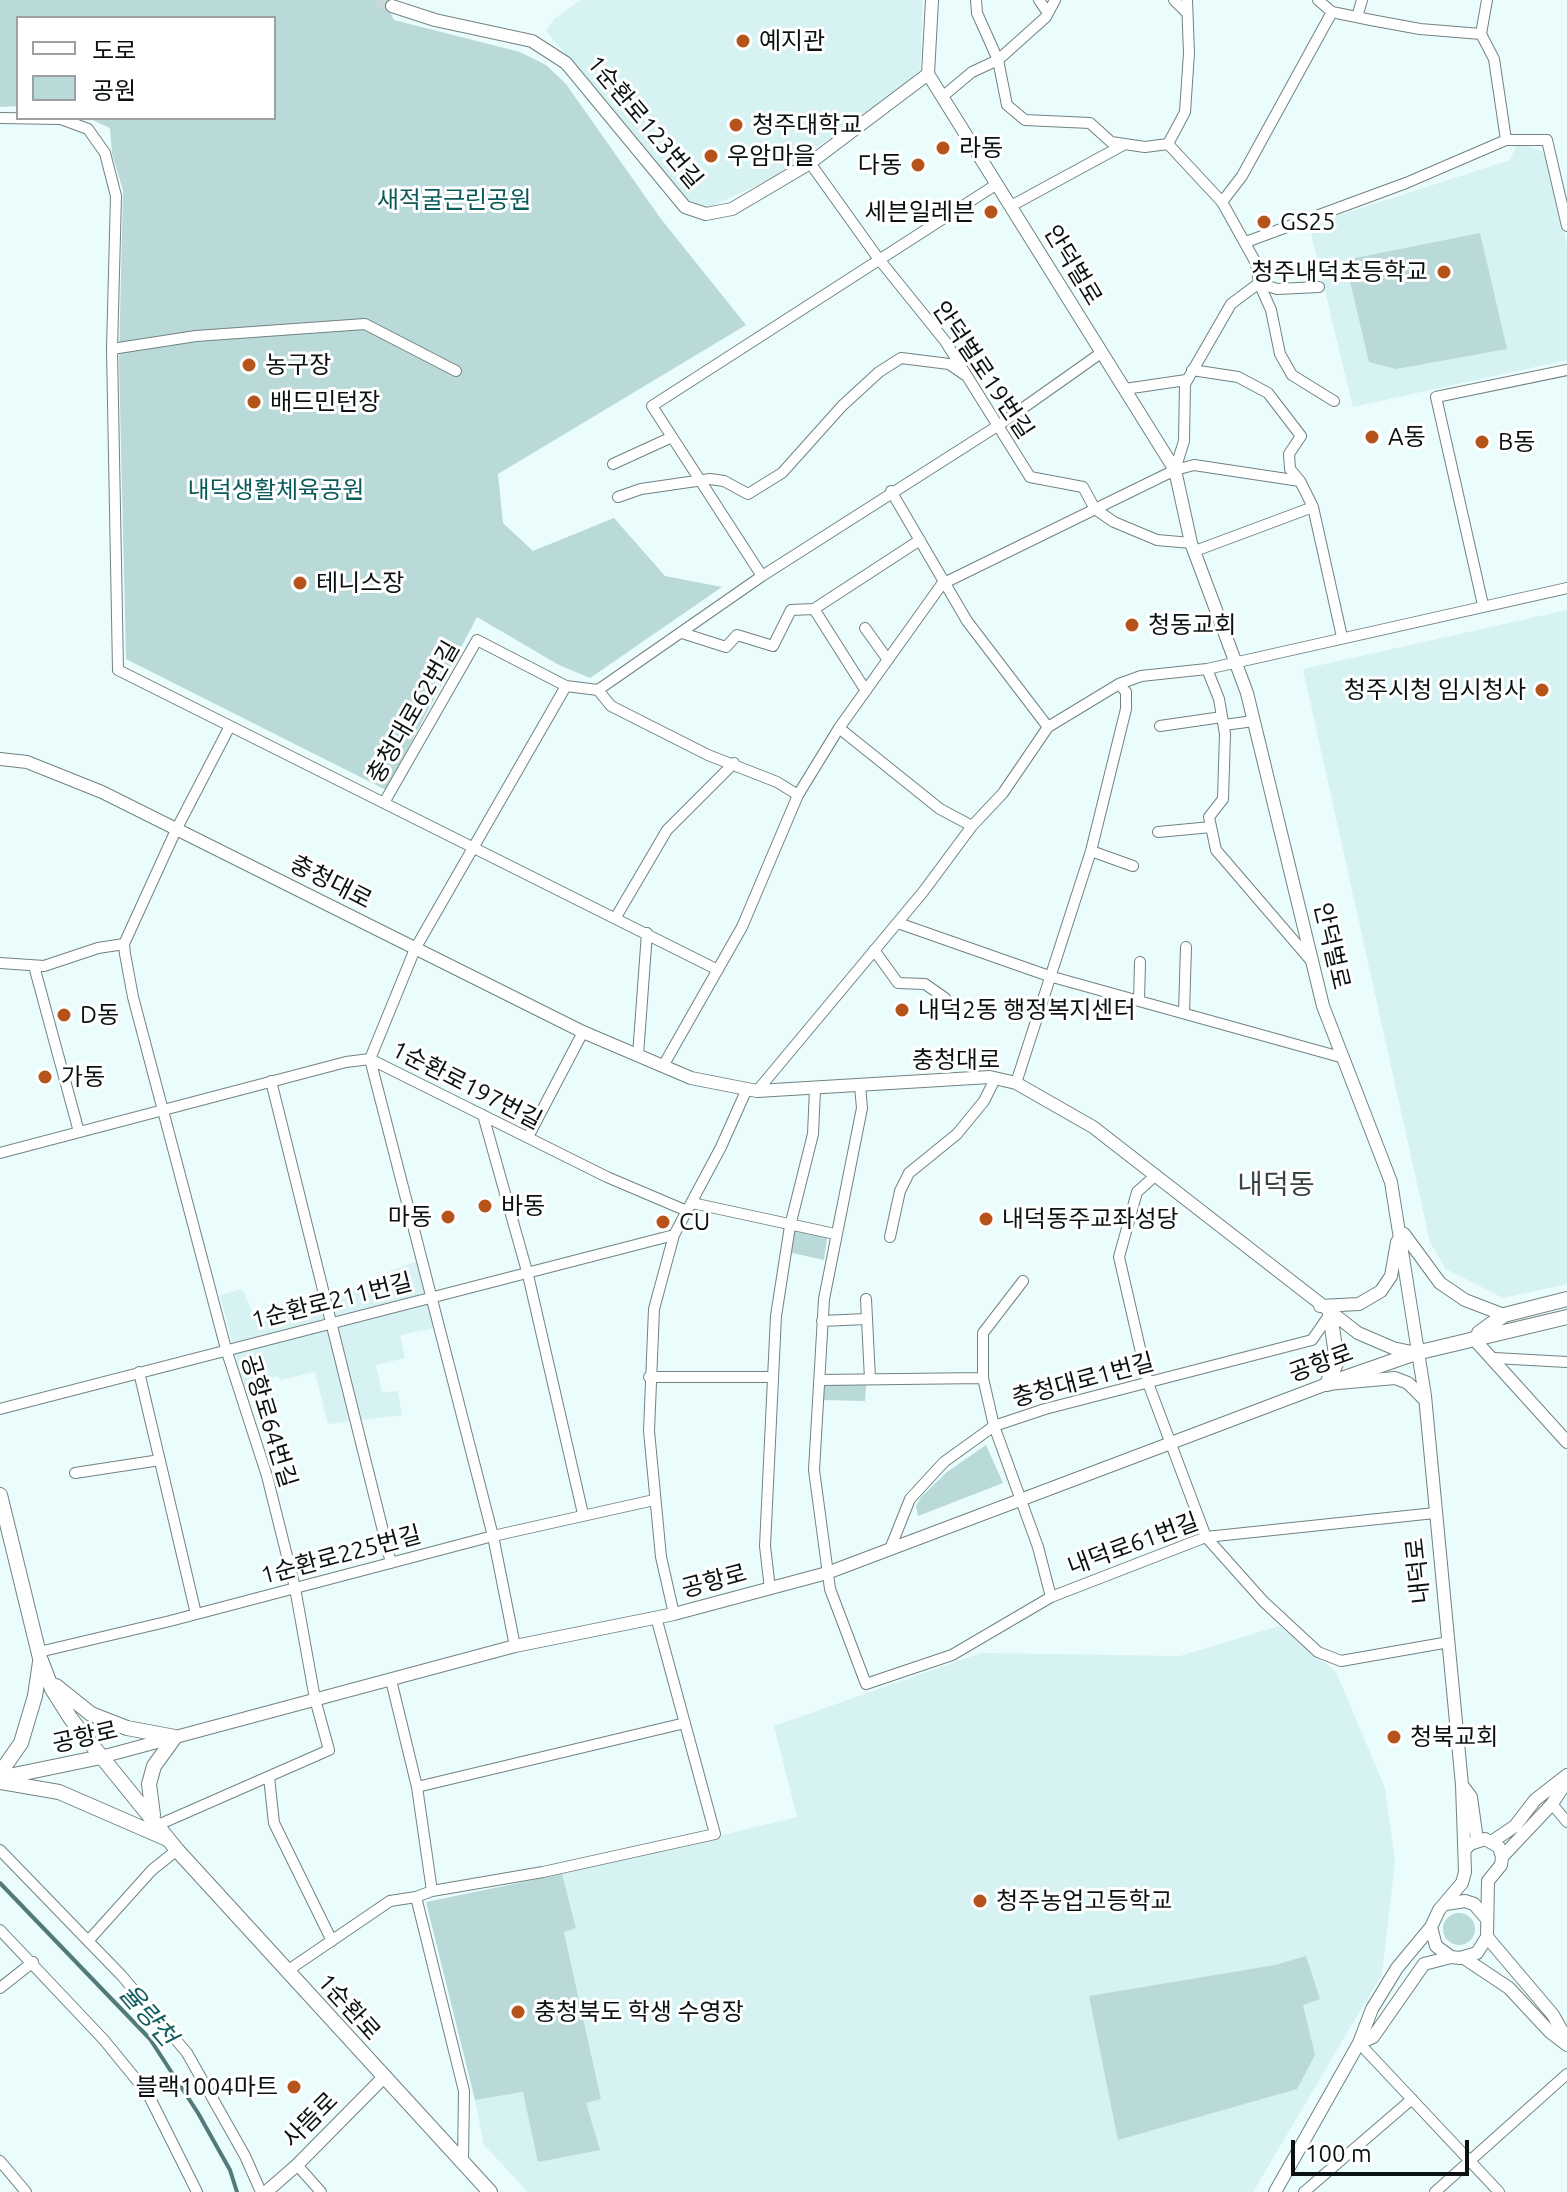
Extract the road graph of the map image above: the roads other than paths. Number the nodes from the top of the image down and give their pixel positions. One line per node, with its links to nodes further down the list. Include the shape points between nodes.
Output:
1 (932, 0): 16 (street)
2 (976, 0): 15 (street)
3 (1039, 0): 12 (street)
4 (1055, 0): 12 (street)
5 (1174, 0): 10 (street)
6 (1318, 0): 11 (street)
7 (1362, 0): 13 (street)
8 (1487, 0): 14 (street)
9 (392, 6): 22 (street, 1순환로123번길, via 532,41 566,63 685,207 706,214 732,209)
10 (1187, 6): 21 (street, via 1185,112)
11 (1332, 12): 13 (street); 24 (street, via 1242,176)
12 (1048, 13): 15 (street)
13 (1357, 17): 14 (street)
14 (1481, 34): 19 (street, via 1494,59)
15 (998, 60): 17 (street, via 972,72); 20 (street, via 1007,105 1025,120 1090,123 1111,142)
16 (928, 74): 17 (street, 안덕벌로); 22 (street, 1순환로123번길)
17 (942, 97): 23 (street, 안덕벌로)
18 (64, 120): 31 (street, via 88,129 105,153 116,196)
19 (1506, 140): 26 (street, via 1547,140); 27 (street)
20 (1125, 144): 21 (street); 25 (street)
21 (1168, 144): 24 (street)
22 (810, 163): 28 (street, 안덕벌로19번길)
23 (997, 184): 25 (street, 안덕벌로); 28 (street)
24 (1222, 202): 27 (street)
25 (1011, 206): 32 (street, 안덕벌로)
26 (1567, 226)
27 (1246, 242): 29 (street)
28 (878, 258): 36 (street, 안덕벌로19번길); 40 (street, via 652,406)
29 (1259, 283): 30 (street, via 1277,289); 35 (street, via 1231,304); 38 (street, via 1280,354 1292,375)
30 (1319, 287)
31 (112, 349): 34 (street, via 183,337 365,324); 68 (street, 충청대로62번길, via 118,670)
32 (1101, 353): 37 (street, 안덕벌로); 39 (street)
33 (1567, 370): 54 (street, via 1436,397)
34 (456, 371)
35 (1189, 375): 37 (street); 42 (street, via 1184,441); 44 (street, via 1238,377 1268,393 1301,436 1289,454 1290,469)
36 (968, 376): 39 (street, 안덕벌로19번길); 43 (street, via 949,364 901,358 879,372 764,486 748,494 724,481)
37 (1125, 389): 42 (street, 안덕벌로)
38 (1334, 401)
39 (999, 425): 45 (street); 48 (street, 안덕벌로19번길, via 1030,477 1083,487)
40 (672, 437): 41 (street); 43 (street)
41 (613, 464)
42 (1175, 470): 44 (street, via 1194,465); 48 (street); 50 (street, 안덕벌로)
43 (702, 481): 46 (street); 51 (street)
44 (1300, 481): 47 (street)
45 (891, 491): 49 (street); 51 (street)
46 (618, 497)
47 (1313, 507): 50 (street); 58 (street)
48 (1095, 509): 50 (street, 안덕벌로19번길, via 1114,522); 52 (street)
49 (920, 540): 52 (street); 55 (street)
50 (1193, 547): 60 (street, 안덕벌로)
51 (762, 576): 57 (street)
52 (942, 584): 59 (street); 70 (street)
53 (1567, 588): 54 (street)
54 (1483, 605): 58 (street)
55 (814, 609): 57 (street, via 791,610 773,646 737,635 726,647); 65 (street)
56 (865, 628): 59 (street)
57 (682, 633): 64 (street)
58 (1342, 637): 60 (street)
59 (888, 660): 65 (street)
60 (1237, 660): 61 (street); 67 (street, 안덕벌로)
61 (1207, 669): 62 (street, via 1141,676); 66 (street)
62 (1119, 684): 70 (street); 81 (street, via 1126,692 1126,709)
63 (566, 686): 64 (street, 충청대로62번길); 75 (street, 충청대로62번길, via 477,640); 80 (street)
64 (598, 690): 73 (street, via 611,706)
65 (866, 691): 71 (street)
66 (1223, 721): 67 (street); 69 (street); 77 (street, via 1223,799 1209,817)
67 (1254, 721): 92 (street, 안덕벌로)
68 (230, 726): 75 (street, 충청대로62번길); 78 (street)
69 (1160, 726)
70 (1048, 727): 76 (street, via 1003,793)
71 (839, 728): 74 (street); 76 (street, via 940,809)
72 (0, 759): 78 (street, 충청대로, via 27,762 77,782)
73 (734, 763): 74 (street); 83 (street, via 667,830)
74 (798, 795): 94 (street)
75 (385, 801): 80 (street)
76 (972, 826): 84 (street)
77 (1211, 827): 79 (street); 92 (street, via 1216,850)
78 (176, 830): 86 (street); 88 (street, 충청대로)
79 (1158, 832)
80 (476, 848): 83 (street); 88 (street)
81 (1091, 851): 82 (street); 95 (street)
82 (1133, 866)
83 (616, 917): 85 (street)
84 (898, 923): 89 (street); 95 (street)
85 (647, 933): 94 (street); 100 (street)
86 (124, 944): 93 (street); 110 (street, 공항로64번길)
87 (1186, 947): 98 (street)
88 (415, 949): 99 (street, 충청대로); 102 (street)
89 (874, 950): 96 (street, via 898,983 925,984); 109 (street)
90 (1140, 962): 97 (street)
91 (0, 963): 93 (street)
92 (1314, 964): 101 (street, 안덕벌로, via 1323,1006)
93 (34, 966): 112 (street)
94 (718, 970): 103 (street)
95 (1049, 976): 97 (street); 106 (street)
96 (945, 998)
97 (1139, 1001): 98 (street)
98 (1184, 1013): 101 (street)
99 (583, 1032): 100 (street, 충청대로); 113 (street)
100 (638, 1055): 103 (street, 충청대로)
101 (1344, 1058): 118 (street, 안덕벌로, via 1391,1182)
102 (370, 1059): 105 (street, 1순환로197번길); 111 (street, 1순환로197번길); 124 (street)
103 (663, 1066): 109 (street, 충청대로)
104 (995, 1079): 106 (street, 충청대로); 107 (street, 충청대로); 121 (street, via 957,1134 909,1173)
105 (271, 1081): 110 (street, 1순환로197번길); 132 (street)
106 (1016, 1083): 115 (street, 충청대로, via 1093,1127)
107 (860, 1086): 108 (street, 충청대로); 119 (street, via 862,1108)
108 (815, 1089): 109 (street, 충청대로); 117 (street, via 813,1134)
109 (751, 1091): 116 (street)
110 (163, 1110): 112 (street, 1순환로197번길); 134 (street, 공항로64번길)
111 (483, 1115): 113 (street, 1순환로197번길); 122 (street)
112 (79, 1132): 114 (street, 1순환로197번길)
113 (528, 1137): 116 (street, 1순환로197번길, via 650,1198)
114 (0, 1153)
115 (1156, 1175): 127 (street, 충청대로); 144 (street, via 1137,1192 1119,1257)
116 (690, 1207): 117 (street, 1순환로197번길); 120 (street)
117 (790, 1226): 119 (street, 1순환로197번길); 140 (street)
118 (1399, 1226): 127 (street, via 1391,1276 1381,1291 1359,1304); 128 (street, via 1440,1283 1465,1300); 135 (street, 안덕벌로)
119 (835, 1234): 131 (street)
120 (674, 1235): 122 (street, 1순환로211번길); 139 (street, via 654,1309)
121 (890, 1237)
122 (528, 1275): 124 (street, 1순환로211번길); 157 (street)
123 (1023, 1281): 141 (street, via 983,1333)
124 (432, 1296): 132 (street, 1순환로211번길); 158 (street)
125 (866, 1299): 130 (street)
126 (1567, 1299): 128 (main road)
127 (1325, 1310): 135 (street, 충청대로, via 1369,1338); 144 (street, 충청대로1번길, via 1312,1340); 145 (main road, via 1337,1361)
128 (1504, 1315): 133 (main road)
129 (1567, 1317): 133 (main road, 공항로)
130 (866, 1319): 131 (street); 142 (street)
131 (822, 1321): 143 (street)
132 (331, 1322): 134 (street, 1순환로211번길); 161 (street)
133 (1473, 1338): 135 (main road, 공항로); 136 (street)
134 (226, 1349): 138 (street, 1순환로211번길); 163 (street, 공항로64번길, via 267,1476)
135 (1416, 1353): 145 (main road, 공항로); 146 (street, 내덕로)
136 (1494, 1358): 137 (street); 149 (street)
137 (1567, 1362)
138 (139, 1372): 147 (street, 1순환로211번길); 151 (street)
139 (649, 1377): 140 (street); 155 (street)
140 (773, 1377): 164 (street, via 765,1546)
141 (983, 1378): 142 (street); 148 (street)
142 (870, 1379): 143 (street)
143 (820, 1380): 162 (street, via 814,1470)
144 (1148, 1383): 148 (street, 충청대로1번길); 150 (street)
145 (1327, 1384): 146 (street, via 1395,1378); 150 (street, 공항로)
146 (1425, 1400): 156 (street, 내덕로)
147 (0, 1409)
148 (994, 1426): 154 (street); 160 (street, 충청대로1번길, via 944,1462 910,1499)
149 (1567, 1442)
150 (1172, 1443): 154 (street, 공항로); 159 (street)
151 (160, 1460): 152 (street); 166 (street)
152 (75, 1473)
153 (0, 1495): 171 (main road, 1순환로)
154 (1021, 1498): 160 (street, 공항로); 165 (street)
155 (654, 1500): 157 (street, 1순환로225번길); 167 (street)
156 (1435, 1513): 159 (street, 내덕로61번길); 169 (street, 내덕로)
157 (583, 1514): 158 (street, 1순환로225번길)
158 (493, 1536): 161 (street, 1순환로225번길); 170 (street)
159 (1206, 1537): 165 (street, 내덕로61번길); 169 (street, via 1318,1652 1341,1661)
160 (890, 1549): 162 (street, 공항로)
161 (391, 1563): 163 (street, 1순환로225번길)
162 (827, 1573): 164 (street, 공항로); 165 (street, 내덕로61번길, via 866,1684 952,1655)
163 (295, 1588): 166 (street, 1순환로225번길); 173 (street, 공항로64번길)
164 (770, 1589): 167 (street, 공항로)
165 (1051, 1597)
166 (196, 1614): 171 (street, 1순환로225번길)
167 (674, 1614): 168 (street, 공항로)
168 (656, 1617): 170 (street, 공항로); 174 (street)
169 (1449, 1642): 180 (street, 내덕로)
170 (515, 1646): 172 (street, 공항로)
171 (40, 1655): 175 (main road, via 56,1686 91,1714); 176 (main road, 1순환로, via 61,1704); 178 (main road, via 21,1743)
172 (391, 1680): 173 (street, 공항로); 181 (street)
173 (315, 1699): 175 (street, 공항로); 177 (street, via 329,1750)
174 (685, 1723): 181 (street); 191 (street, via 715,1834)
175 (175, 1737): 176 (street, 공항로); 183 (main road, via 158,1757 149,1784)
176 (101, 1757): 178 (main road, 공항로); 183 (main road, 1순환로)
177 (269, 1777): 183 (street); 199 (street, via 274,1823)
178 (0, 1778): 187 (main road, via 59,1792)
179 (1567, 1778): 182 (street); 186 (street)
180 (1462, 1785): 185 (street, via 1471,1797); 189 (street)
181 (417, 1787): 191 (street)
182 (1552, 1804): 184 (street); 190 (street)
183 (156, 1822): 187 (main road, 1순환로)
184 (1567, 1822)
185 (1477, 1840): 186 (street); 189 (street)
186 (1493, 1841): 190 (street)
187 (174, 1845): 198 (street); 202 (main road, 1순환로)
188 (0, 1850): 198 (street)
189 (1465, 1850): 193 (street, via 1462,1883)
190 (1502, 1857): 194 (street, via 1488,1881)
191 (432, 1891): 192 (street)
192 (416, 1897): 199 (street, via 390,1901); 211 (street, via 464,2091)
193 (1446, 1904): 194 (street, via 1474,1904); 195 (street)
194 (1486, 1918): 197 (street)
195 (1431, 1927): 200 (street, via 1436,1946); 205 (street, via 1397,1968)
196 (0, 1930): 201 (street)
197 (1487, 1937): 200 (street, via 1477,1953); 204 (street, via 1553,2015)
198 (89, 1940): 215 (street, via 187,2053)
199 (332, 1941): 202 (street)
200 (1457, 1957): 204 (street, via 1509,1988 1550,2032); 205 (street, via 1424,1964 1373,2037)
201 (33, 1962): 203 (street); 214 (street, via 148,2094)
202 (287, 1971): 207 (main road, 1순환로)
203 (0, 1988)
204 (1567, 2042)
205 (1359, 2043): 208 (street); 218 (street)
206 (1567, 2074): 209 (street)
207 (384, 2077): 211 (main road, 1순환로); 212 (street, 사뜸로)
208 (1412, 2099): 209 (street); 219 (street)
209 (1469, 2159): 220 (street); 221 (street)
210 (0, 2161): 213 (street)
211 (463, 2161): 217 (main road, 1순환로)
212 (297, 2165): 215 (street, 사뜸로); 216 (street)
213 (26, 2192)
214 (197, 2192)
215 (263, 2192)
216 (321, 2192)
217 (490, 2192)
218 (1275, 2192)
219 (1304, 2192)
220 (1435, 2192)
221 (1499, 2192)

